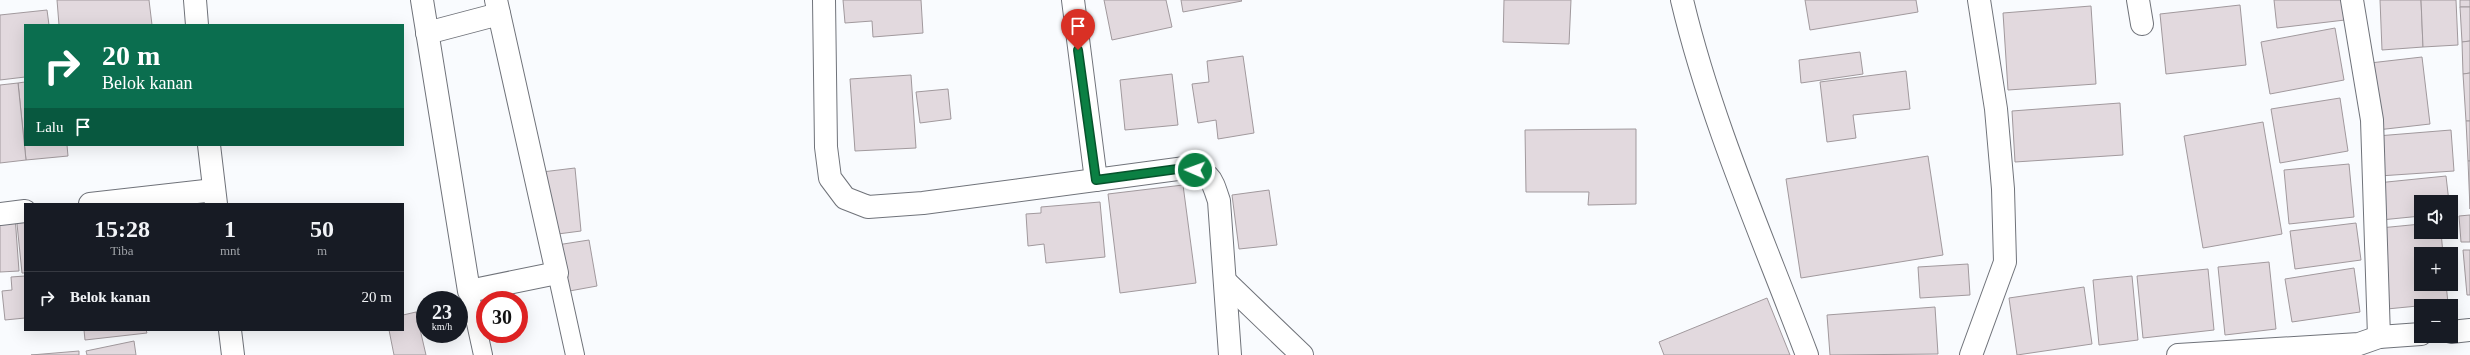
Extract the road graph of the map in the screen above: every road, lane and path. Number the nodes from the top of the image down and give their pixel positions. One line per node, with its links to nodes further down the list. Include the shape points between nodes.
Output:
1 (195, 0): 10 (street)
2 (422, 0): 12 (street)
3 (824, 0): 14 (street, via 826,147 830,178 845,198 868,207 923,203)
4 (1073, 0): 14 (street)
5 (1682, 0): 32 (street, via 1689,32 1726,147)
6 (1980, 0): 33 (street, via 1997,123 2003,189 2005,262)
7 (2138, 0): 11 (street)
8 (2352, 0): 26 (street, via 2372,120)
9 (497, 7): 12 (street); 19 (street)
10 (197, 24)
11 (2142, 24)
12 (427, 33): 21 (street)
13 (209, 146): 15 (street)
14 (1096, 180): 20 (street, via 1185,168 1204,172 1213,183 1219,201)
15 (215, 197): 16 (street)
16 (108, 203)
17 (24, 211): 18 (street)
18 (0, 214)
19 (557, 274): 21 (street); 29 (lane)
20 (1225, 281): 30 (street); 31 (street)
21 (469, 291): 28 (lane)
22 (2470, 330): 24 (street)
23 (230, 331): 27 (street)
24 (2458, 331)
25 (2414, 335): 26 (street)
26 (2366, 345): 34 (street)
27 (233, 355)
28 (483, 355)
29 (575, 355)
30 (1230, 355)
31 (1302, 355)
32 (1807, 355)
33 (1971, 355)
34 (2178, 355)

